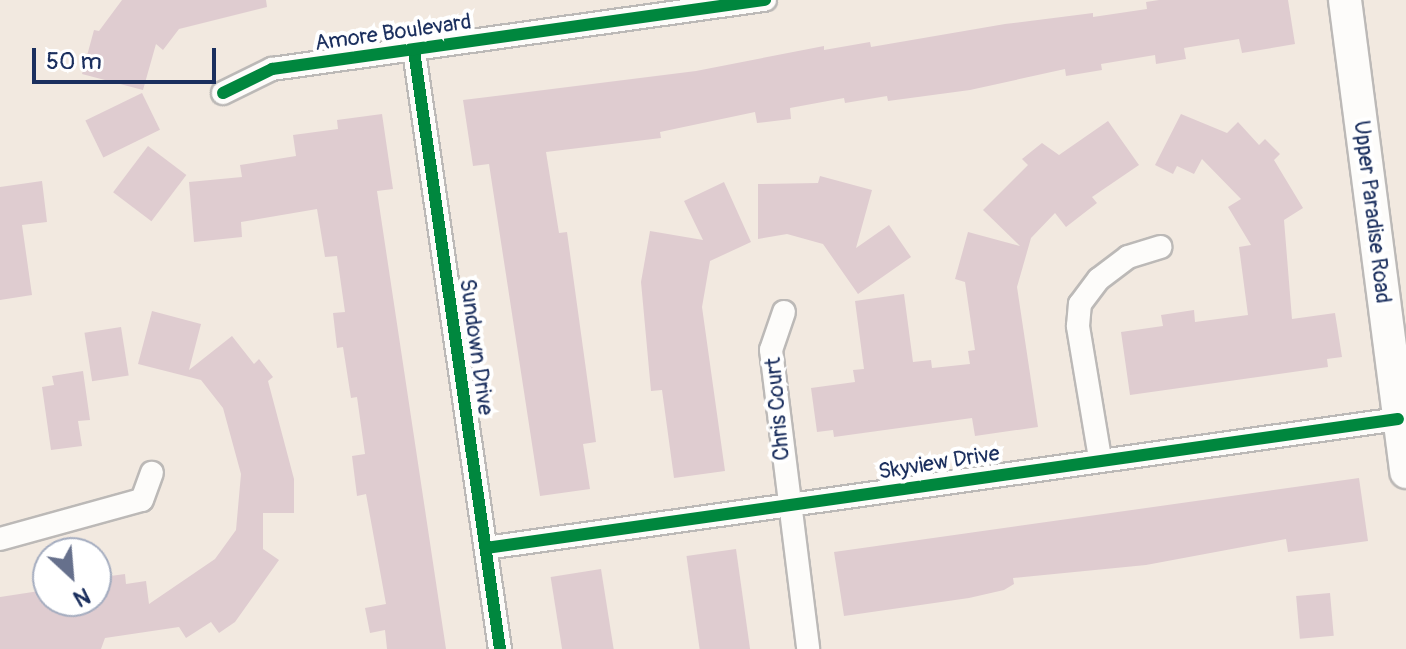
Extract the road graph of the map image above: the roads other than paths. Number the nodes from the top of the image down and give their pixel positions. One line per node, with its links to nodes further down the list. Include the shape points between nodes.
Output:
1 (765, 0): 3 (street, Amore Boulevard)
2 (1345, 0): 7 (main road, Upper Paradise Road)
3 (414, 51): 4 (street, Amore Boulevard, via 272,69); 13 (street, Sundown Drive)
4 (223, 93)
5 (1160, 247): 8 (street, via 1128,257 1099,279 1080,304 1078,326)
6 (784, 312): 11 (street, Chris Court, via 771,350)
7 (1398, 419): 8 (street, Skyview Drive); 9 (main road, Upper Paradise Road)
8 (1100, 458): 11 (street, Skyview Drive)
9 (1406, 472)
10 (152, 473): 12 (street, via 142,500)
11 (787, 507): 13 (street, Skyview Drive); 15 (street, Chris Court)
12 (0, 539)
13 (486, 548): 14 (street, Sundown Drive)
14 (500, 649)
15 (808, 649)

